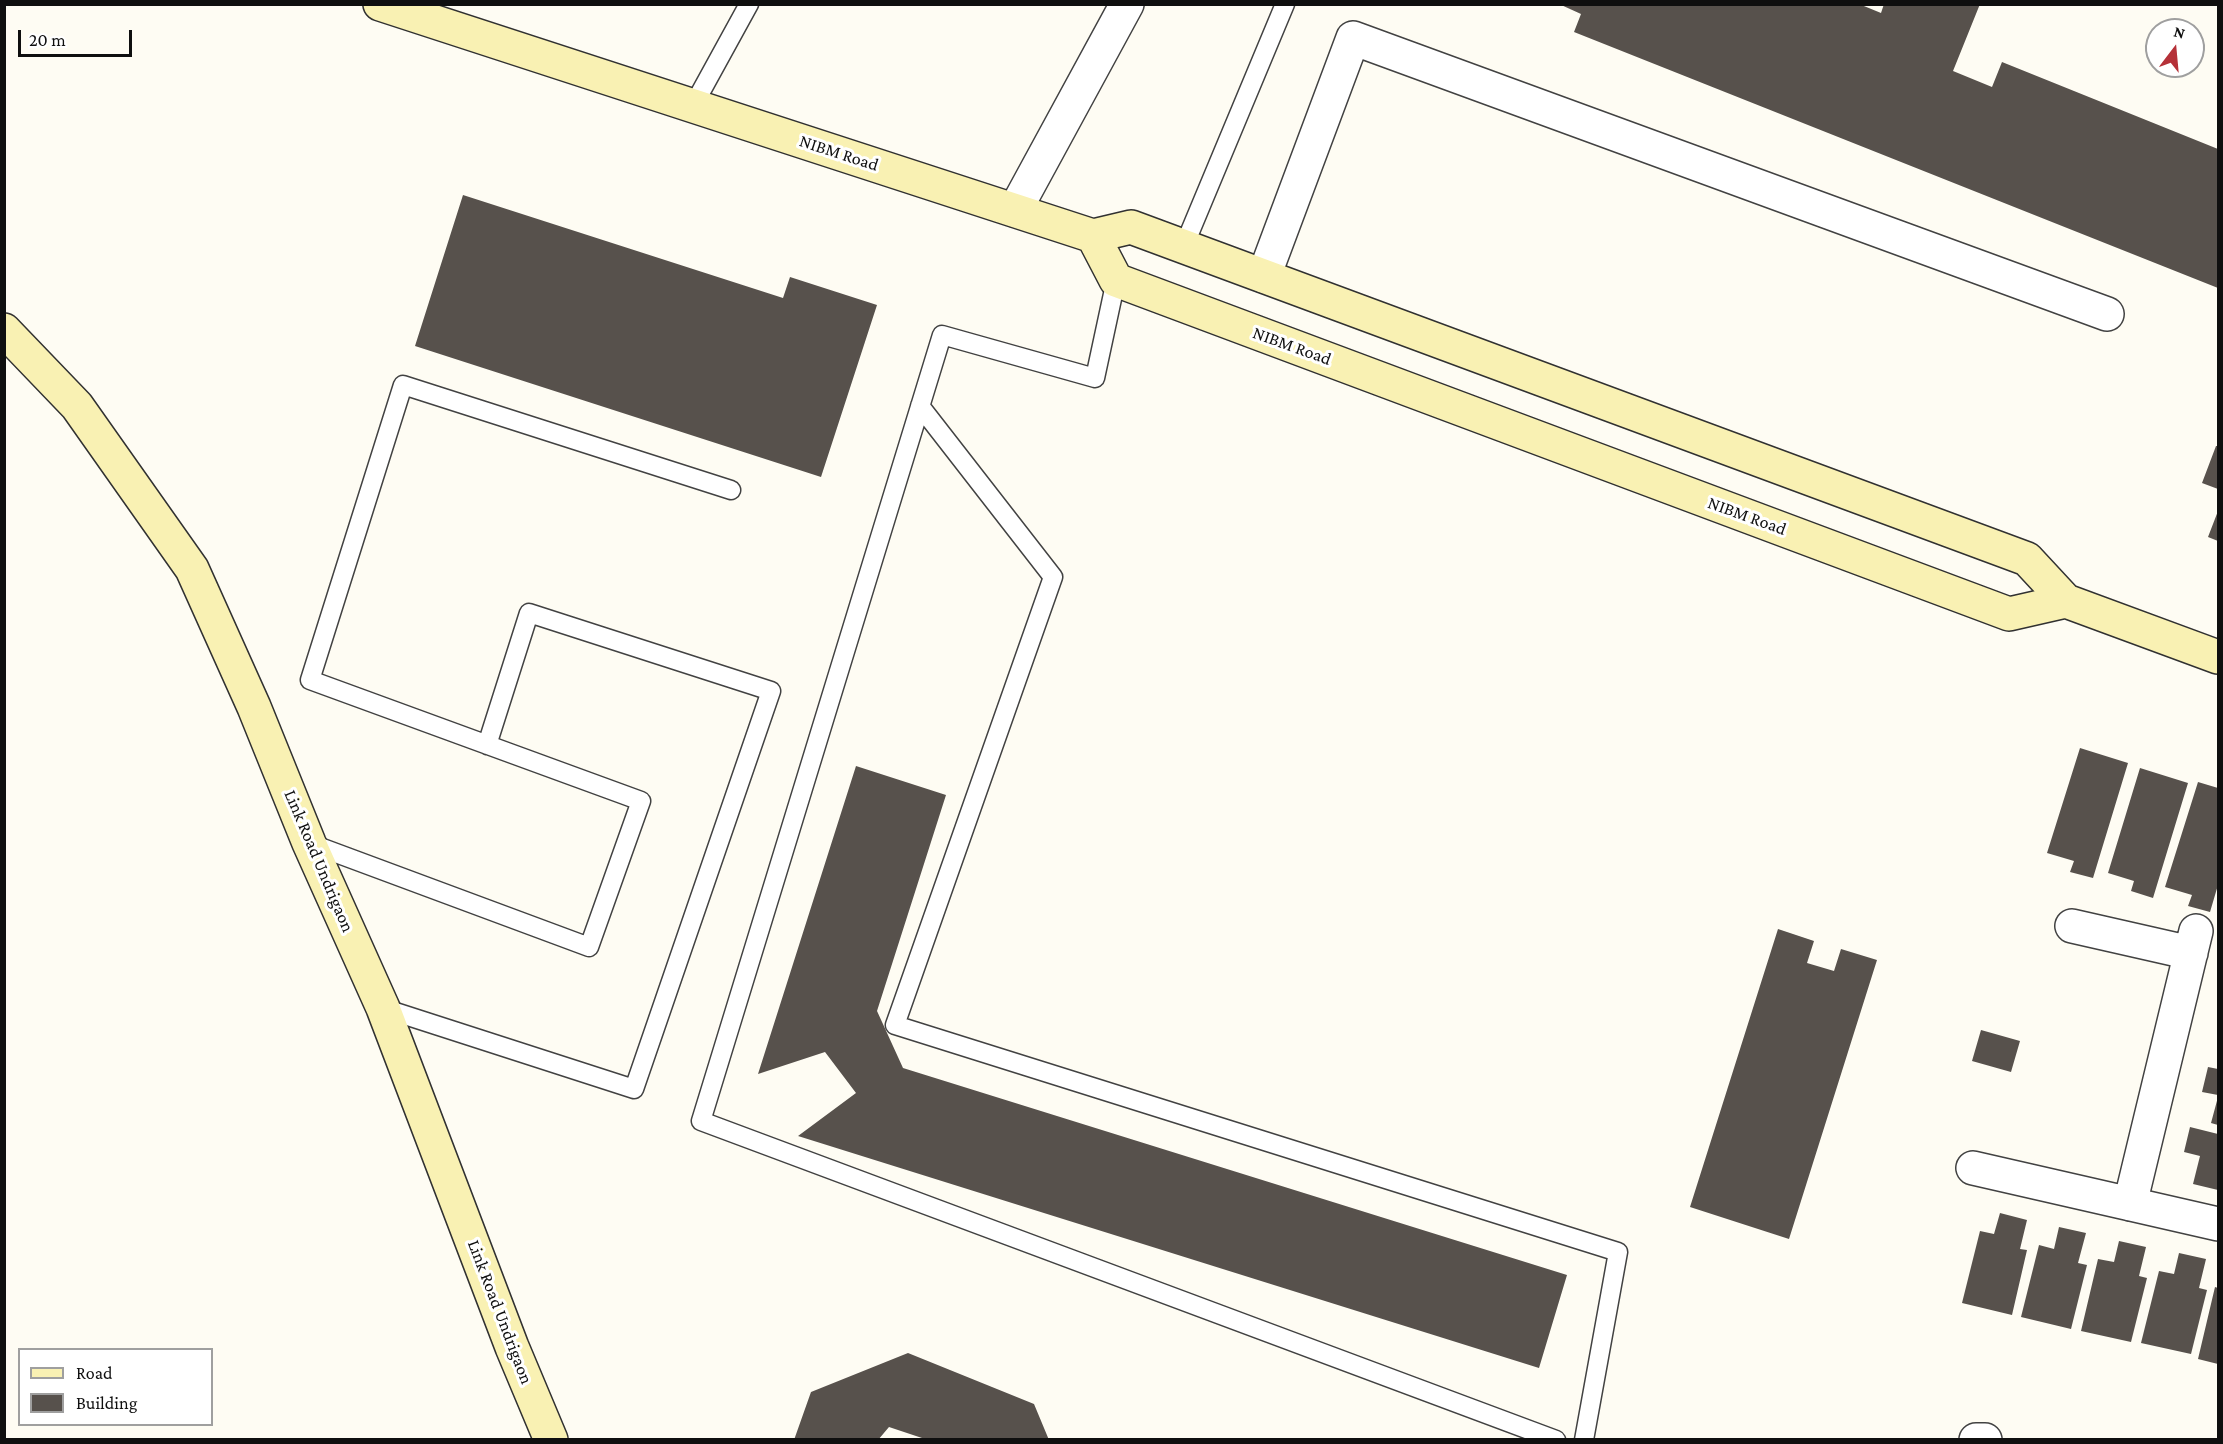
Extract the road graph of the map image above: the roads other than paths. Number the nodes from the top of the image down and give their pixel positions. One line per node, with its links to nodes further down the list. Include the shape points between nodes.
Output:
1 (380, 4): 5 (main road, NIBM Road)
2 (749, 4): 5 (lane)
3 (1127, 4): 6 (street)
4 (1285, 4): 8 (lane)
5 (693, 106): 6 (main road, NIBM Road)
6 (1016, 210): 7 (main road, NIBM Road)
7 (1093, 236): 8 (main road, via 1131,226); 10 (main road)
8 (1184, 246): 9 (main road)
9 (1264, 276): 11 (street, via 1353,38); 15 (main road, via 2027,559)
10 (1116, 280): 13 (lane, via 1095,378 942,335); 15 (main road, NIBM Road, via 2008,614)
11 (2107, 314)
12 (4, 330): 18 (main road, Link Road Undrigaon, via 77,406 192,569)
13 (920, 406): 25 (lane, via 701,1121); 26 (lane, via 1053,577 895,1025 1618,1252)
14 (731, 490): 17 (lane, via 403,385 310,680)
15 (2066, 601): 16 (main road)
16 (2218, 657)
17 (487, 745): 18 (lane, via 641,801 589,947); 20 (lane, via 528,613 771,691 634,1089)
18 (309, 843): 20 (main road, Link Road Undrigaon)
19 (2072, 926): 22 (street, via 2194,942)
20 (383, 1008): 24 (main road, Link Road Undrigaon)
21 (1973, 1168): 22 (street)
22 (2130, 1204): 23 (street)
23 (2218, 1224)
24 (551, 1440)
25 (1556, 1440)
26 (1584, 1440)
27 (1976, 1440): 28 (street)
28 (1985, 1440)

